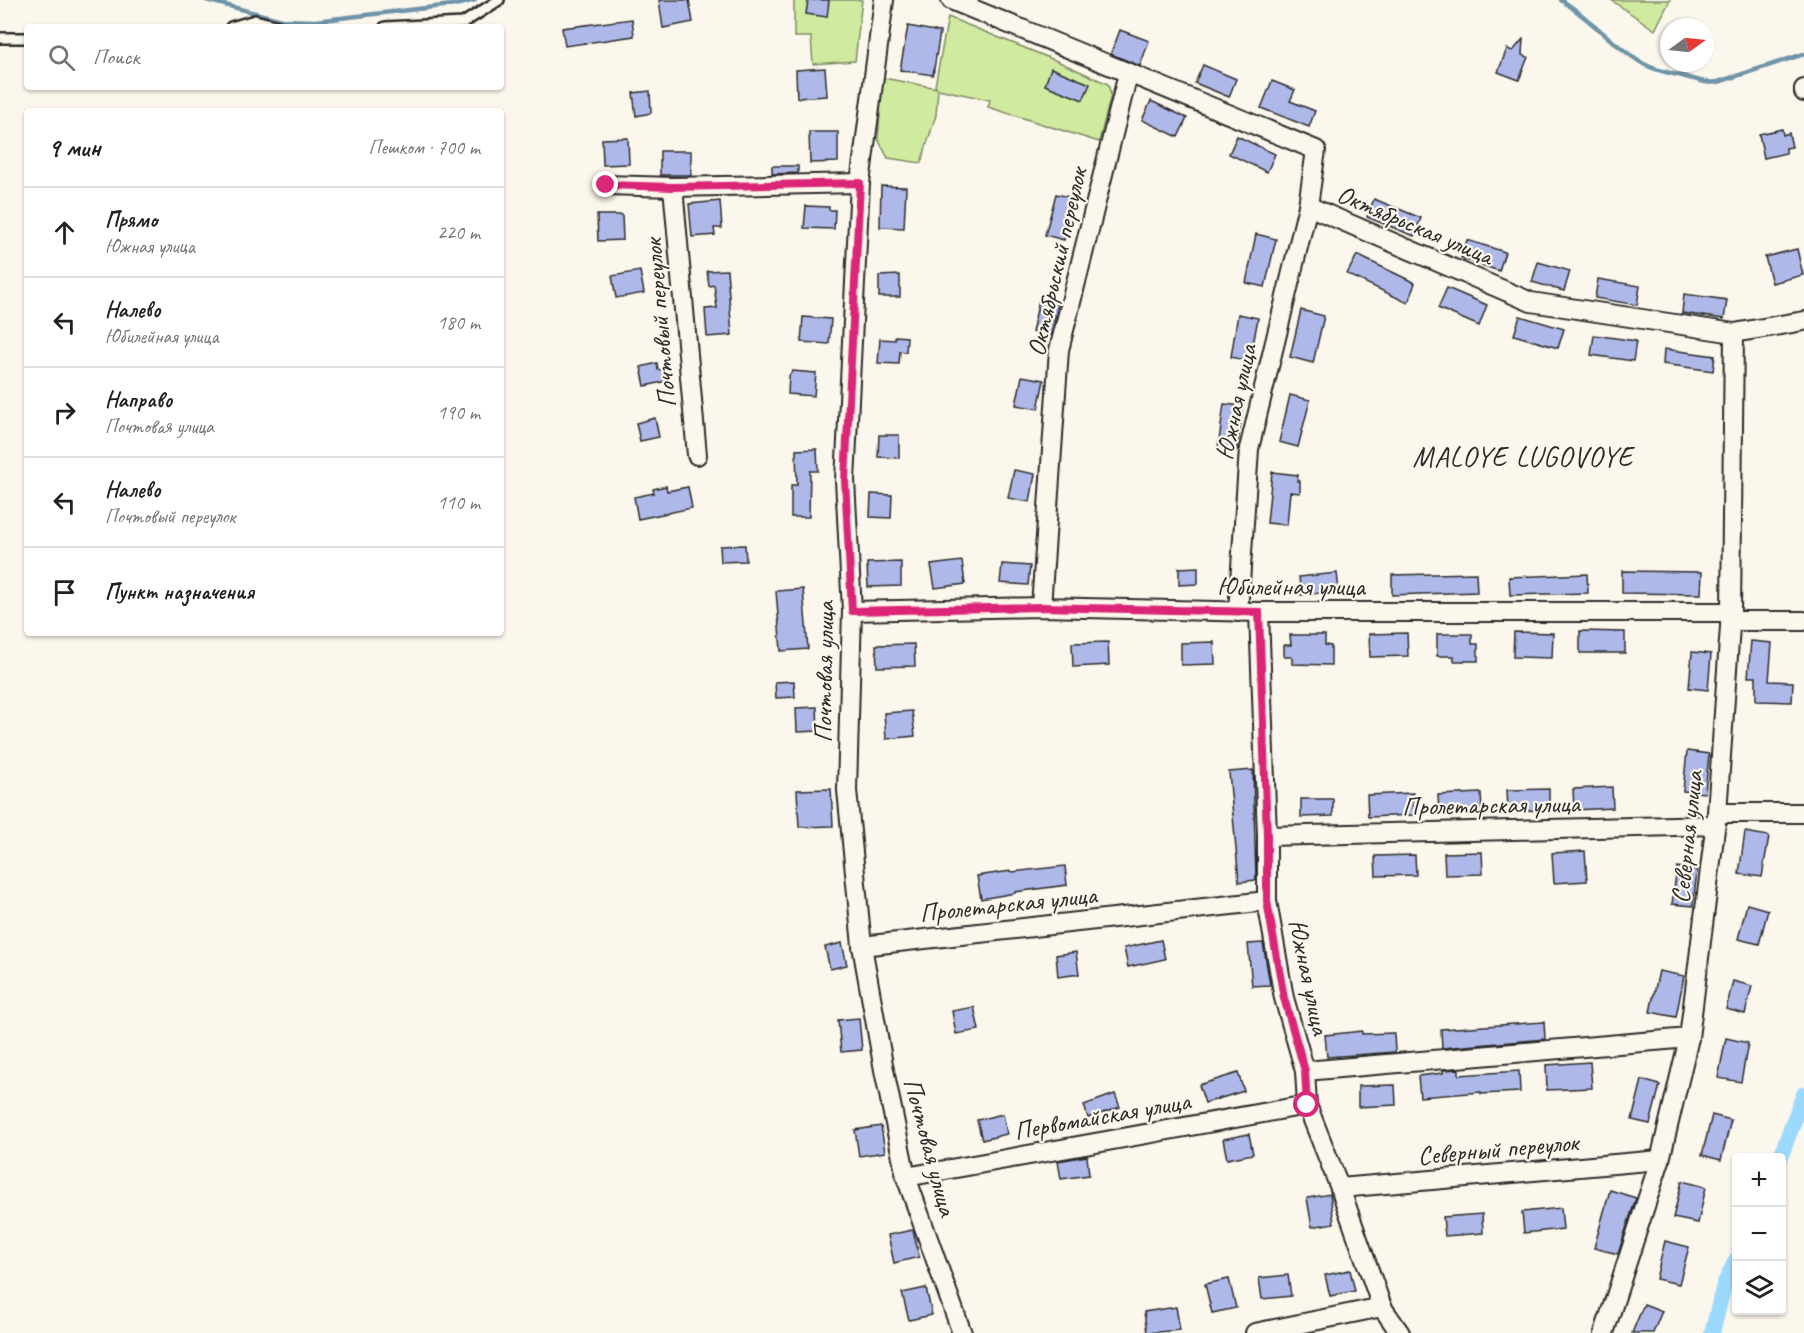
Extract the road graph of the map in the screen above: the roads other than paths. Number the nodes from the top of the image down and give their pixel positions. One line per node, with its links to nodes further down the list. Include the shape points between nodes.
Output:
1 (499, 0): 6 (lane, via 463,23)
2 (884, 0): 10 (street, Почтовая улица)
3 (951, 0): 9 (street, Октябрьская улица)
4 (241, 24): 5 (lane, via 255,20)
5 (270, 24)
6 (444, 24)
7 (0, 38): 8 (lane)
8 (24, 38)
9 (1128, 74): 13 (street, Октябрьская улица, via 1316,150); 17 (street, Октябрьский переулок, via 1059,350)
10 (860, 183): 12 (street); 18 (street, Почтовая улица, via 845,480)
11 (606, 185): 12 (street)
12 (673, 187): 16 (street, Почтовый переулок)
13 (1308, 206): 15 (street, Октябрьская улица, via 1531,302); 19 (street, Южная улица, via 1248,449)
14 (1804, 321): 15 (street, Октябрьская улица)
15 (1734, 333): 21 (street, Северная улица)
16 (697, 455)
17 (1041, 607): 18 (street, Юбилейная улица); 19 (street, Юбилейная улица)
18 (852, 611): 27 (street, Почтовая улица, via 847,789)
19 (1238, 612): 20 (street, Юбилейная улица)
20 (1259, 612): 21 (street, Юбилейная улица); 25 (street, Южная улица)
21 (1730, 616): 22 (street, Юбилейная улица); 24 (street, Северная улица)
22 (1804, 621)
23 (1804, 813): 24 (street)
24 (1717, 819): 25 (street, Пролетарская улица); 28 (street, Северная улица)
25 (1267, 836): 26 (street, Южная улица)
26 (1267, 901): 27 (street, Пролетарская улица); 29 (street, Южная улица, via 1284,998)
27 (862, 946): 32 (street, Почтовая улица)
28 (1689, 1038): 29 (street); 31 (street, Северная улица)
29 (1305, 1071): 30 (street, Южная улица)
30 (1307, 1105): 32 (street, Первомайская улица); 33 (street, Южная улица)
31 (1660, 1160): 33 (street, Северный переулок); 38 (street, Северная улица)
32 (906, 1177): 35 (street, Почтовая улица)
33 (1340, 1188): 34 (street, Южная улица)
34 (1382, 1307): 36 (street); 37 (street, Южная улица)
35 (962, 1333)
36 (1255, 1333)
37 (1400, 1333)
38 (1604, 1333)

